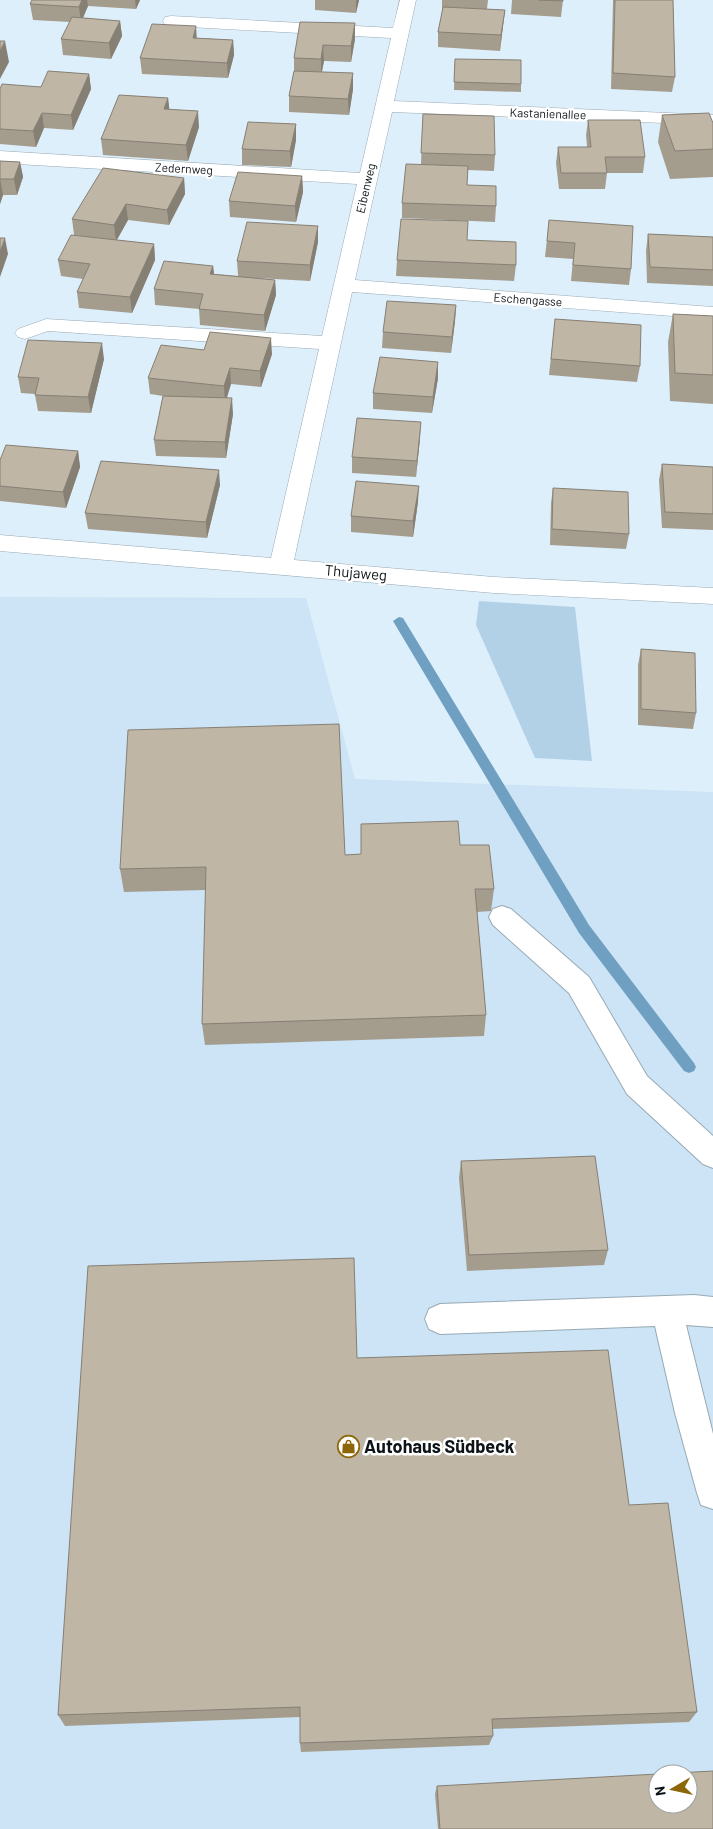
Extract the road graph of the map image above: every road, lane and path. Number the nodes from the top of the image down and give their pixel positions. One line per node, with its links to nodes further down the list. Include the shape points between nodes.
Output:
1 (408, 0): 3 (street, Eibenweg)
2 (171, 21): 3 (street)
3 (400, 33): 4 (street, Eibenweg)
4 (384, 106): 5 (street, Kastanienallee); 7 (street, Eibenweg)
5 (713, 120)
6 (0, 157): 7 (street, Zedernweg)
7 (367, 179): 8 (street, Eibenweg)
8 (344, 286): 9 (street, Eschengasse); 11 (street, Eibenweg)
9 (713, 313)
10 (25, 333): 11 (street, via 46,325)
11 (331, 343): 13 (street, Eibenweg)
12 (0, 542): 13 (street, Thujaweg)
13 (281, 565): 14 (street, Thujaweg, via 494,585)
14 (713, 596)
15 (502, 917): 16 (lane, via 579,985 637,1085)
16 (713, 1155)
17 (667, 1311): 18 (lane); 19 (lane); 20 (lane)
18 (713, 1312)
19 (440, 1319)
20 (713, 1493)

